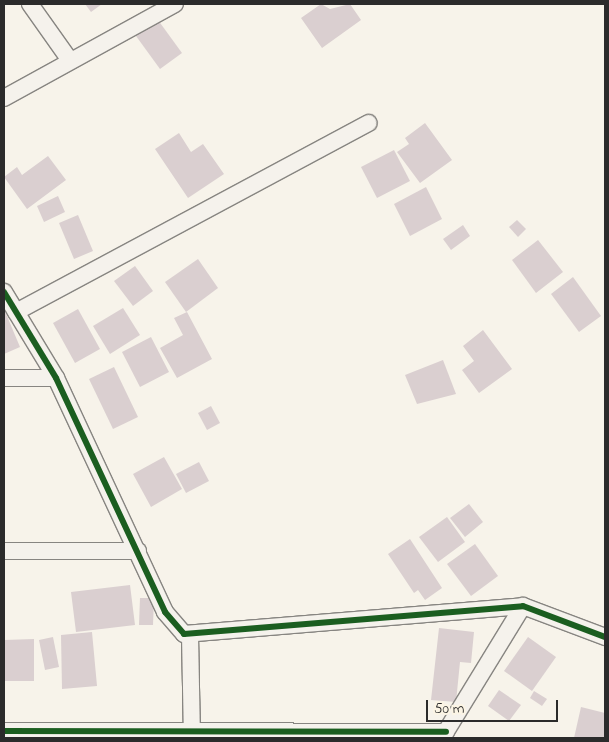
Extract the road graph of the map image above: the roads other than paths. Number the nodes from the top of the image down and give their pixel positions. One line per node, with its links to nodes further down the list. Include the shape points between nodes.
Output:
1 (30, 4): 3 (street)
2 (175, 4): 3 (street)
3 (69, 59): 4 (street)
4 (4, 98)
5 (369, 123): 7 (street)
6 (4, 292): 7 (street)
7 (16, 312): 9 (street)
8 (4, 378): 9 (street)
9 (56, 378): 11 (street)
10 (4, 551): 11 (street)
11 (138, 551): 13 (street, via 170,621)
12 (523, 606): 13 (street); 14 (street); 17 (street)
13 (190, 635): 16 (street)
14 (605, 637)
15 (4, 731): 16 (street)
16 (192, 735): 17 (street)
17 (444, 735)

